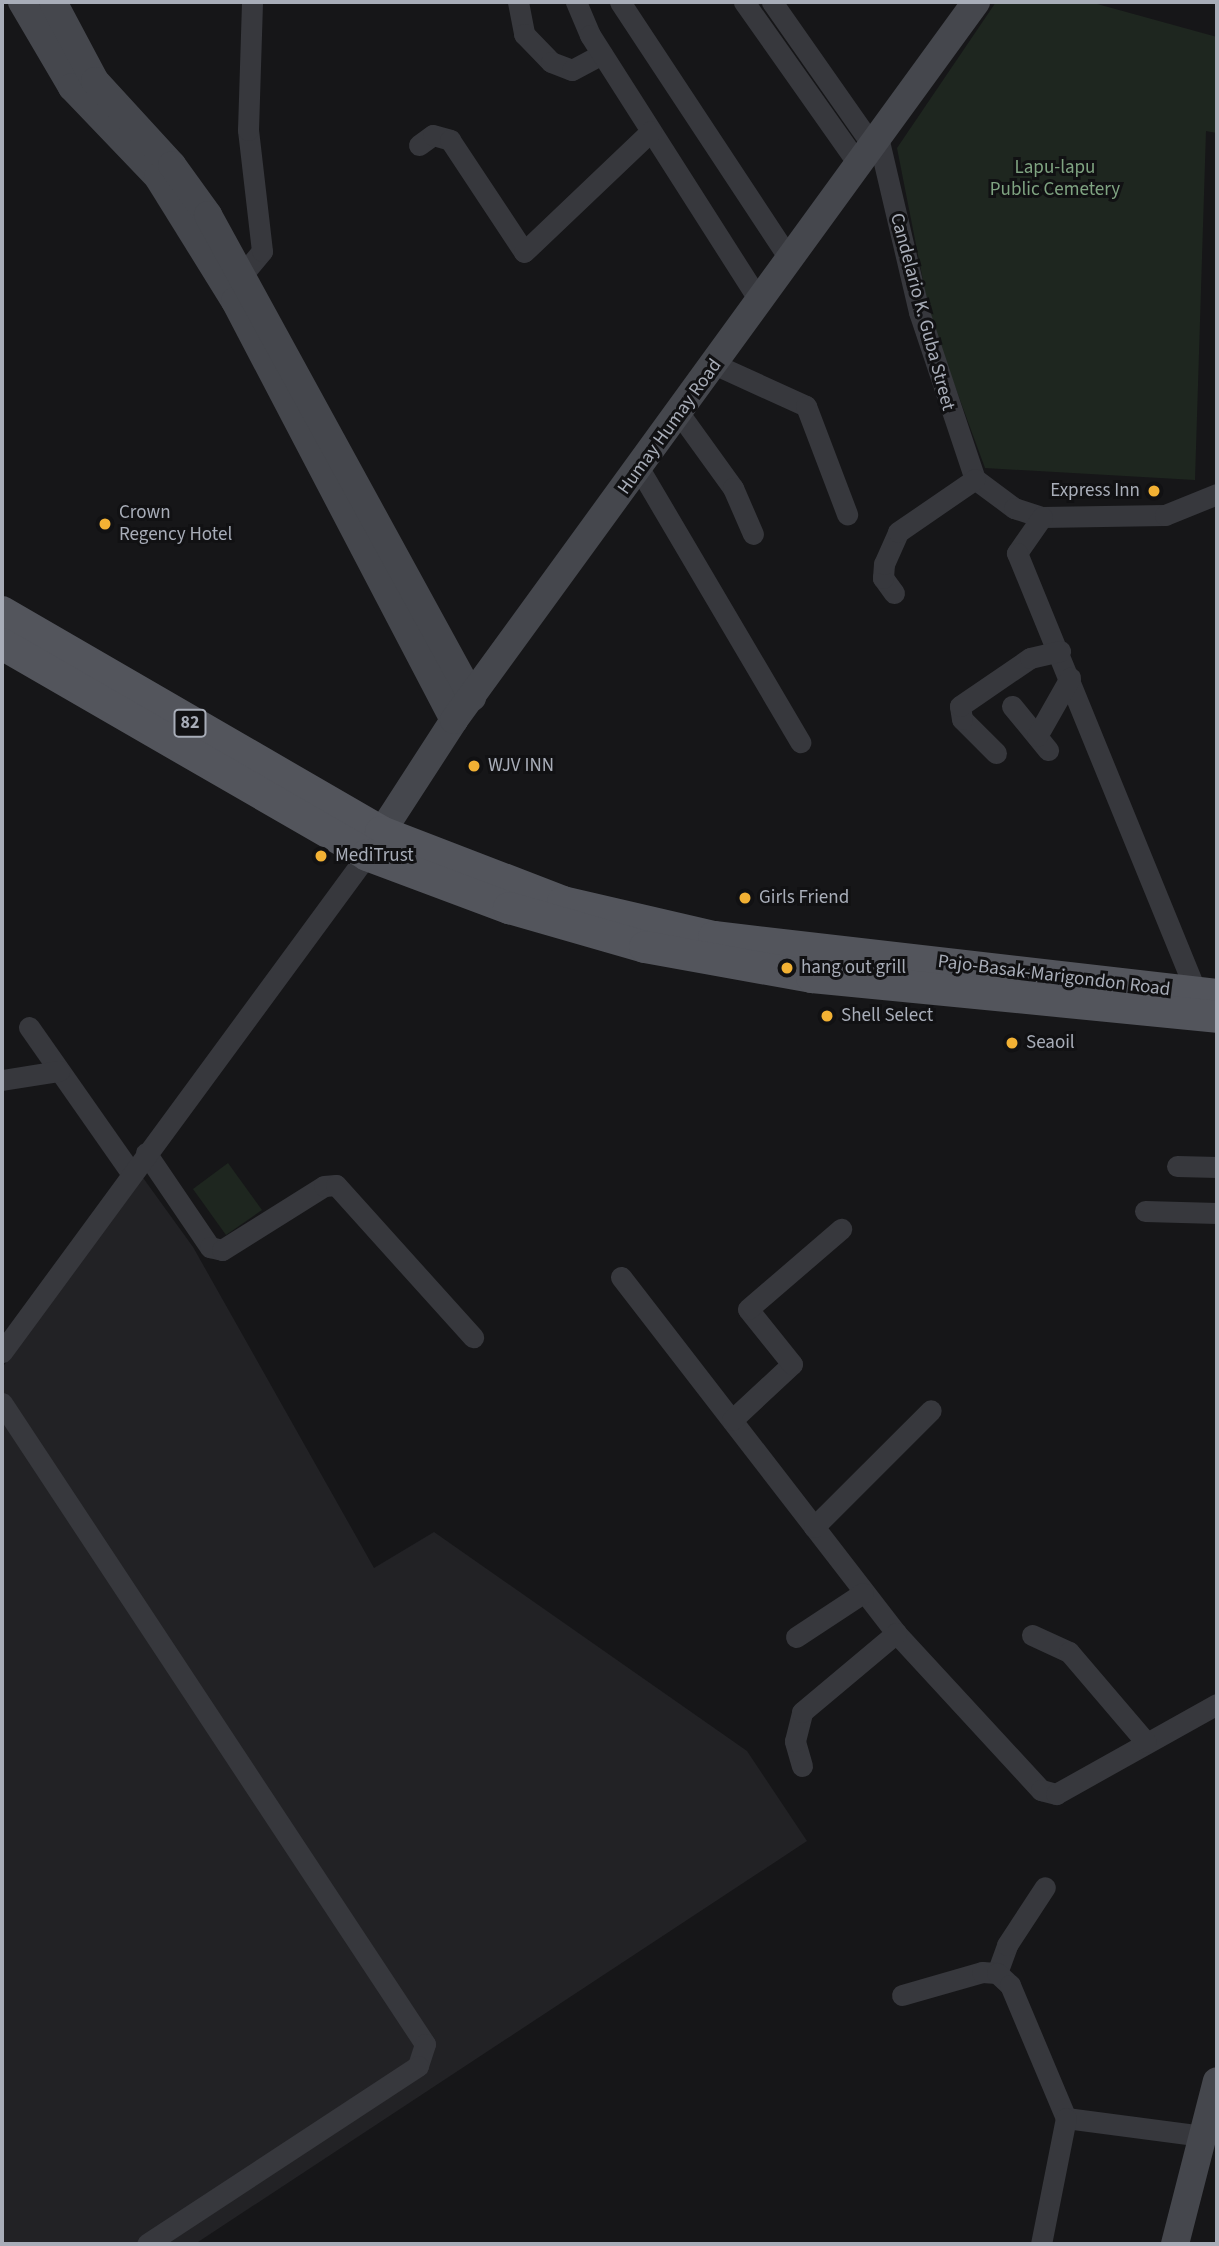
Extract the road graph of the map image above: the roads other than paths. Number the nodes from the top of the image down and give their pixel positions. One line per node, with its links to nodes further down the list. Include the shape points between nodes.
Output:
1 (22, 2): 22 (street, via 72,87 158,177 235,301)
2 (53, 2): 15 (street, via 95,81 172,165)
3 (517, 2): 10 (street, via 524,34 557,65 582,67)
4 (576, 2): 10 (street)
5 (620, 2): 14 (street)
6 (744, 2): 13 (street)
7 (772, 2): 13 (street)
8 (976, 2): 13 (street, Humay Humay Road)
9 (255, 3): 15 (street, via 248,130 262,251 257,264)
10 (602, 54): 11 (street)
11 (652, 131): 12 (street, via 567,205 532,251 524,252 450,140 433,135); 16 (street)
12 (419, 145)
13 (870, 149): 14 (street, Humay Humay Road); 21 (street, Candelario K. Guba Street)
14 (790, 260): 16 (street, Humay Humay Road)
15 (242, 275): 20 (street)
16 (760, 302): 17 (street, Humay Humay Road)
17 (716, 365): 18 (street, Humay Humay Road); 24 (street, via 806,406)
18 (681, 415): 19 (street, Humay Humay Road); 26 (street, via 733,488)
19 (640, 470): 32 (street, Humay Humay Road); 35 (street)
20 (356, 477): 22 (street); 32 (street)
21 (975, 479): 25 (street, via 1014,508); 27 (street, via 898,533 883,578)
22 (330, 490): 34 (street)
23 (1217, 494): 25 (street, via 1165,515)
24 (847, 514)
25 (1042, 517): 30 (street, via 1017,553)
26 (753, 534)
27 (894, 593)
28 (2, 612): 37 (main road, Pajo-Basak-Marigondon Road / 82)
29 (2, 644): 37 (main road, Pajo-Basak-Marigondon Road / 82)
30 (1060, 651): 31 (street); 36 (street, via 1030,658 960,706 962,719)
31 (1070, 678): 33 (street, via 1043,743); 38 (street)
32 (472, 697): 34 (street, Humay Humay Road)
33 (1012, 706)
34 (454, 720): 37 (street, Humay Humay Road)
35 (800, 741)
36 (996, 753)
37 (374, 844): 38 (main road, Pajo-Basak-Marigondon Road / 82, via 652,926); 39 (main road, Pajo-Basak-Marigondon Road / 82, via 522,912 707,959 812,977); 43 (street)
38 (1207, 994)
39 (1217, 1017)
40 (29, 1027): 41 (street)
41 (59, 1071): 42 (street); 46 (street)
42 (2, 1080)
43 (146, 1153): 46 (street); 51 (street, via 210,1247 222,1250 324,1186 336,1185)
44 (1177, 1166): 45 (street)
45 (1217, 1167)
46 (132, 1174): 52 (street)
47 (1145, 1211): 48 (street)
48 (1217, 1213)
49 (841, 1229): 55 (street, via 748,1309 792,1364)
50 (621, 1277): 55 (street)
51 (473, 1337)
52 (5, 1338)
53 (2, 1403): 70 (street, via 425,2044 418,2066)
54 (931, 1410): 56 (street)
55 (732, 1420): 56 (street)
56 (814, 1527): 57 (street)
57 (863, 1593): 58 (street); 60 (street)
58 (895, 1633): 62 (street, via 1048,1793); 63 (street, via 802,1712 795,1741)
59 (1032, 1635): 62 (street, via 1069,1652)
60 (796, 1637)
61 (1217, 1704): 62 (street)
62 (1146, 1742)
63 (802, 1766)
64 (1045, 1887): 65 (street, via 1007,1945)
65 (997, 1973): 66 (street, via 982,1972); 68 (street, via 1010,1985)
66 (902, 1995)
67 (1217, 2081): 69 (street)
68 (1066, 2118): 69 (street); 71 (street)
69 (1203, 2136): 72 (street)
70 (147, 2244)
71 (1041, 2244)
72 (1175, 2244)

